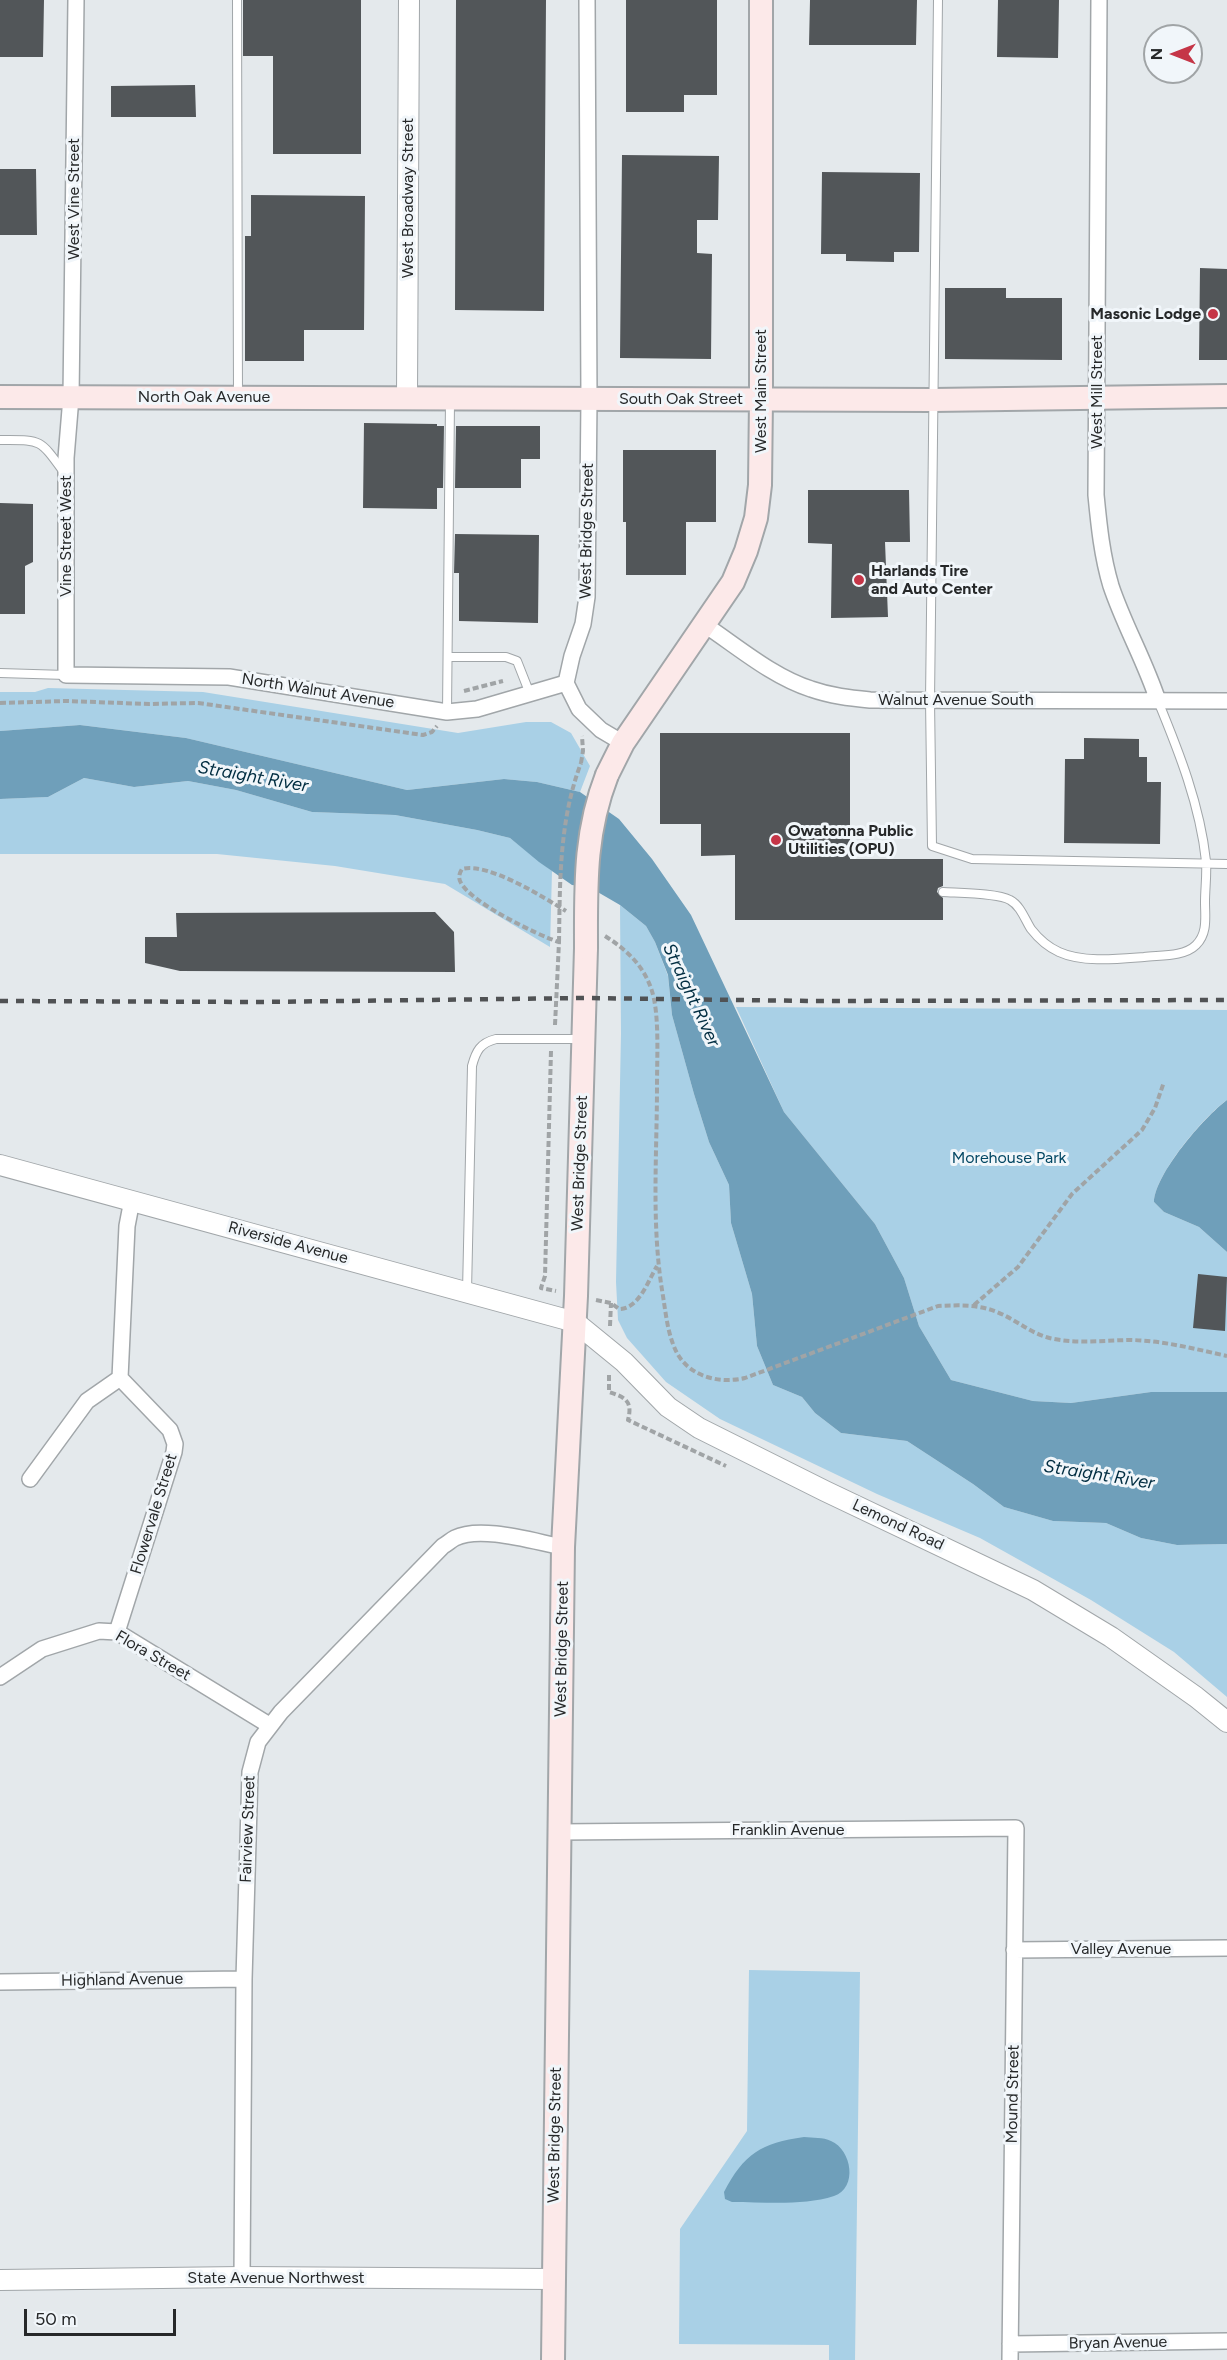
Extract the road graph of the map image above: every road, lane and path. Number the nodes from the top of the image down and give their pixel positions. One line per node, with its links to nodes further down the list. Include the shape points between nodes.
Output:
1 (76, 0): 11 (street, West Vine Street)
2 (237, 0): 12 (lane)
3 (410, 0): 13 (street, West Broadway Street)
4 (587, 0): 15 (street, West Bridge Street)
5 (761, 0): 16 (main road, West Main Street)
6 (938, 0): 17 (lane)
7 (1099, 0): 8 (street, West Mill Street)
8 (1098, 396): 9 (main road, South Oak Street); 17 (main road, South Oak Street); 27 (street, West Mill Street, via 1096,495 1101,547 1111,585)
9 (1227, 396)
10 (0, 397): 11 (main road, North Oak Avenue)
11 (71, 397): 12 (main road, North Oak Avenue); 19 (street, Vine Street West)
12 (238, 397): 13 (main road, North Oak Avenue)
13 (407, 397): 14 (main road, South Oak Street)
14 (450, 397): 15 (main road, South Oak Street); 21 (lane)
15 (589, 399): 16 (main road, South Oak Street); 24 (street, West Bridge Street, via 587,597)
16 (761, 399): 17 (main road, South Oak Street); 20 (main road, West Main Street, via 756,518 733,582)
17 (933, 400): 26 (lane)
18 (0, 440): 19 (lane, via 33,440 46,447)
19 (66, 475): 23 (street, Vine Street West)
20 (705, 625): 26 (street, Walnut Avenue South, via 781,676 809,689 850,698); 30 (main road, West Main Street)
21 (448, 657): 25 (lane, via 506,657 517,661); 29 (lane)
22 (0, 673): 23 (lane)
23 (66, 675): 29 (street, North Walnut Avenue, via 229,677)
24 (566, 683): 25 (street, North Walnut Avenue); 30 (street, via 579,709 601,730)
25 (530, 694): 29 (street, North Walnut Avenue, via 477,709)
26 (930, 700): 27 (street, Walnut Avenue South); 32 (lane, via 932,846 972,859)
27 (1158, 701): 28 (street, Walnut Avenue South); 32 (lane, via 1186,772)
28 (1227, 701)
29 (447, 712)
30 (623, 743): 36 (main road, West Bridge Street, bridge, via 599,794 589,834 585,879)
31 (581, 763): 37 (path, bridge, via 564,825)
32 (1206, 864): 33 (lane); 34 (lane, via 1205,933 1186,951 1137,958 1078,957 1059,952 1030,928 1024,914 1010,900)
33 (1227, 864)
34 (943, 892)
35 (567, 912): 37 (path, via 526,887 478,869 462,869 459,875 464,887 488,906)
36 (594, 941): 39 (main road, West Bridge Street); 43 (path, via 621,945 645,974 654,999)
37 (559, 942): 38 (path)
38 (553, 1039): 39 (lane); 44 (path, via 545,1276); 45 (lane, via 496,1039 479,1046 475,1055)
39 (584, 1039): 48 (main road, West Bridge Street)
40 (1164, 1082): 47 (path, via 1142,1130 1072,1194 1018,1268)
41 (0, 1165): 42 (street, Riverside Avenue)
42 (132, 1200): 45 (street, Riverside Avenue); 50 (street, via 127,1226)
43 (657, 1266): 46 (path, via 627,1309); 47 (path, via 671,1339 678,1354 697,1373 720,1381 745,1378 938,1306)
44 (541, 1288)
45 (467, 1292): 48 (street, Riverside Avenue)
46 (610, 1303)
47 (974, 1305): 49 (path, via 998,1312 1038,1336 1057,1340 1159,1342)
48 (575, 1322): 52 (main road, West Bridge Street); 55 (street, Lemond Road, via 624,1362 668,1407 699,1428 1033,1590 1111,1637)
49 (1227, 1356)
50 (120, 1378): 51 (street, via 87,1401); 53 (street, Flowervale Street, via 170,1430 175,1444)
51 (30, 1479)
52 (563, 1547): 56 (street, Fairview Street, via 485,1533 455,1538); 58 (main road, West Bridge Street)
53 (117, 1632): 54 (street, Flora Street, via 99,1631 42,1649); 56 (street, Flora Street)
54 (0, 1677)
55 (1227, 1722)
56 (269, 1725): 61 (street, Fairview Street, via 258,1742 250,1772)
57 (1016, 1828): 58 (street, Franklin Avenue); 60 (street, Mound Street)
58 (560, 1832): 64 (main road, West Bridge Street)
59 (1227, 1948): 60 (street, Valley Avenue)
60 (1014, 1950): 67 (street, Mound Street)
61 (243, 1979): 62 (street, Highland Avenue); 63 (street, Fairview Street)
62 (0, 1982)
63 (242, 2277): 64 (street, State Avenue Northwest); 65 (street, State Avenue Northwest)
64 (553, 2279): 68 (main road, West Bridge Street)
65 (0, 2280)
66 (1227, 2341): 67 (street, Bryan Avenue)
67 (1010, 2344): 69 (street, Mound Street)
68 (553, 2360)
69 (1010, 2360)

